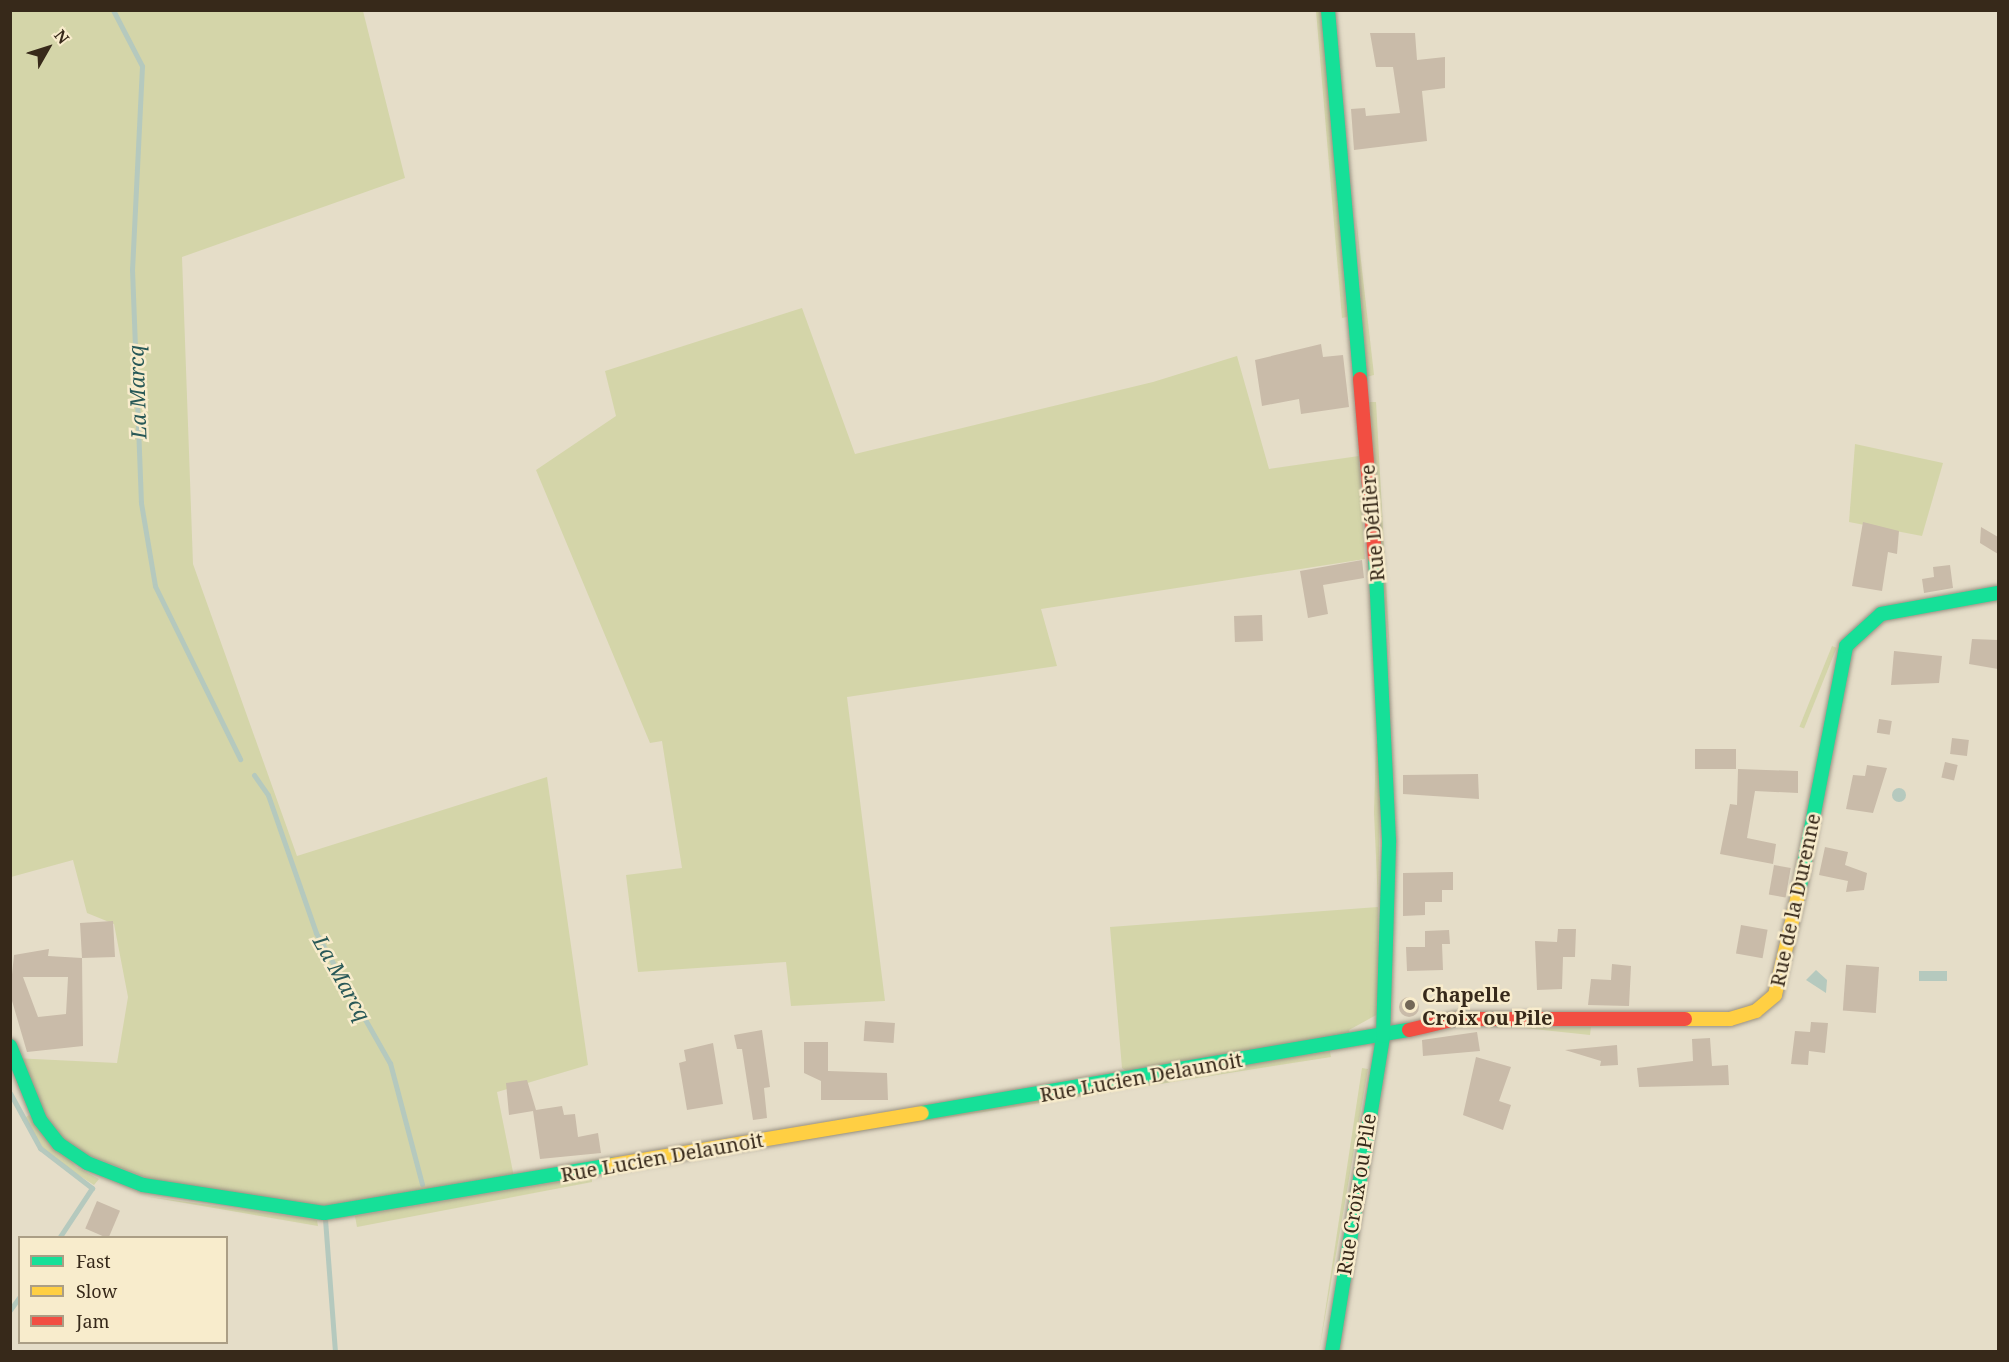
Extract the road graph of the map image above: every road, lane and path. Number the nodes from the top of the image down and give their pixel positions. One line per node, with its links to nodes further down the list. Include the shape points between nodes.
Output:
1 (1328, 10): 3 (street, Rue Déflière, via 1386,699 1389,840)
2 (1998, 593): 3 (street, Rue de la Durenne, via 1881,614 1846,646 1784,970 1775,995 1756,1011 1730,1019 1456,1019)
3 (1383, 1036): 4 (street, Rue Lucien Delaunoit, via 324,1213 142,1185 87,1163 59,1144 40,1120); 5 (street, Rue Croix ou Pile)
4 (10, 1046)
5 (1332, 1352)

